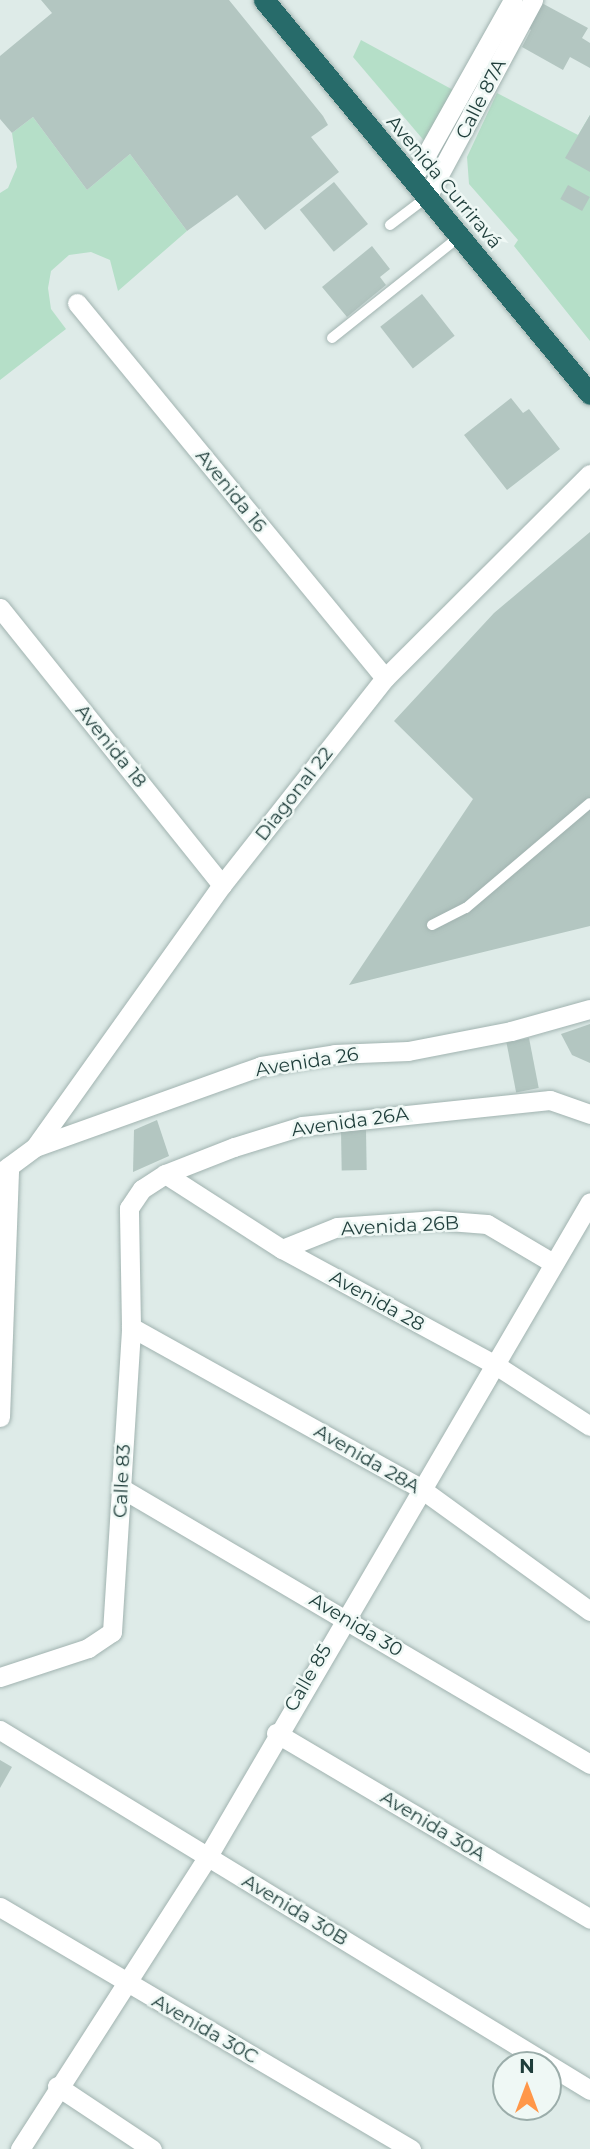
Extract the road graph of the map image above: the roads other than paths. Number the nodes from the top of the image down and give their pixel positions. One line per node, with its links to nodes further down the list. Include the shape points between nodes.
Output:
1 (264, 0): 5 (highway, Avenida Curriravá)
2 (513, 0): 4 (street, Calle 87A)
3 (533, 0): 4 (street, Calle 87A)
4 (502, 40): 5 (street, Calle 87A); 6 (street, Calle 87A)
5 (412, 180): 6 (highway, Avenida Curriravá)
6 (427, 197): 7 (lane); 8 (highway, Avenida Curriravá)
7 (390, 225)
8 (459, 237): 10 (lane); 11 (highway, Avenida Curriravá)
9 (78, 303): 14 (street, Avenida 16)
10 (332, 338)
11 (590, 394)
12 (590, 474): 14 (street, Diagonal 22)
13 (0, 608): 16 (street, Avenida 18)
14 (385, 678): 16 (street, Diagonal 22)
15 (590, 803): 17 (lane, via 466,908)
16 (222, 885): 20 (street, Diagonal 22)
17 (432, 925)
18 (590, 1009): 20 (street, Avenida 26, via 512,1031 408,1051 335,1054 261,1066)
19 (590, 1114): 22 (street, Avenida 26A, via 550,1100 302,1126)
20 (35, 1147): 21 (street, Avenida 26)
21 (4, 1170): 29 (street, via 11,1206)
22 (165, 1174): 24 (street, Avenida 26A, via 142,1189); 25 (street, Avenida 28)
23 (590, 1202): 26 (street, Calle 85)
24 (129, 1208): 27 (street, Calle 83)
25 (282, 1249): 26 (street, Avenida 26B, via 337,1227 436,1220 488,1224); 28 (street, Avenida 28)
26 (553, 1263): 28 (street, Calle 85)
27 (131, 1327): 31 (street, Calle 83); 32 (street, Avenida 28A)
28 (494, 1364): 30 (street, Avenida 28); 32 (street, Calle 85)
29 (0, 1417)
30 (590, 1426)
31 (121, 1488): 34 (street, Avenida 30); 35 (street, Calle 83, via 111,1632 88,1648)
32 (420, 1488): 33 (street, Avenida 28A); 34 (street, Calle 85)
33 (590, 1611)
34 (344, 1617): 37 (street, Calle 85); 38 (street, Avenida 30)
35 (0, 1676)
36 (0, 1730): 39 (street, Avenida 30B)
37 (276, 1733): 39 (street, Calle 85); 41 (street, Avenida 30A)
38 (590, 1765)
39 (208, 1856): 42 (street, Calle 85); 44 (street, Avenida 30B)
40 (0, 1907): 42 (street, Avenida 30C)
41 (590, 1919)
42 (124, 1983): 43 (street, Calle 85); 47 (street, Avenida 30C)
43 (57, 2086): 45 (street, Calle 85); 46 (street)
44 (590, 2090)
45 (20, 2149)
46 (152, 2149)
47 (411, 2149)

